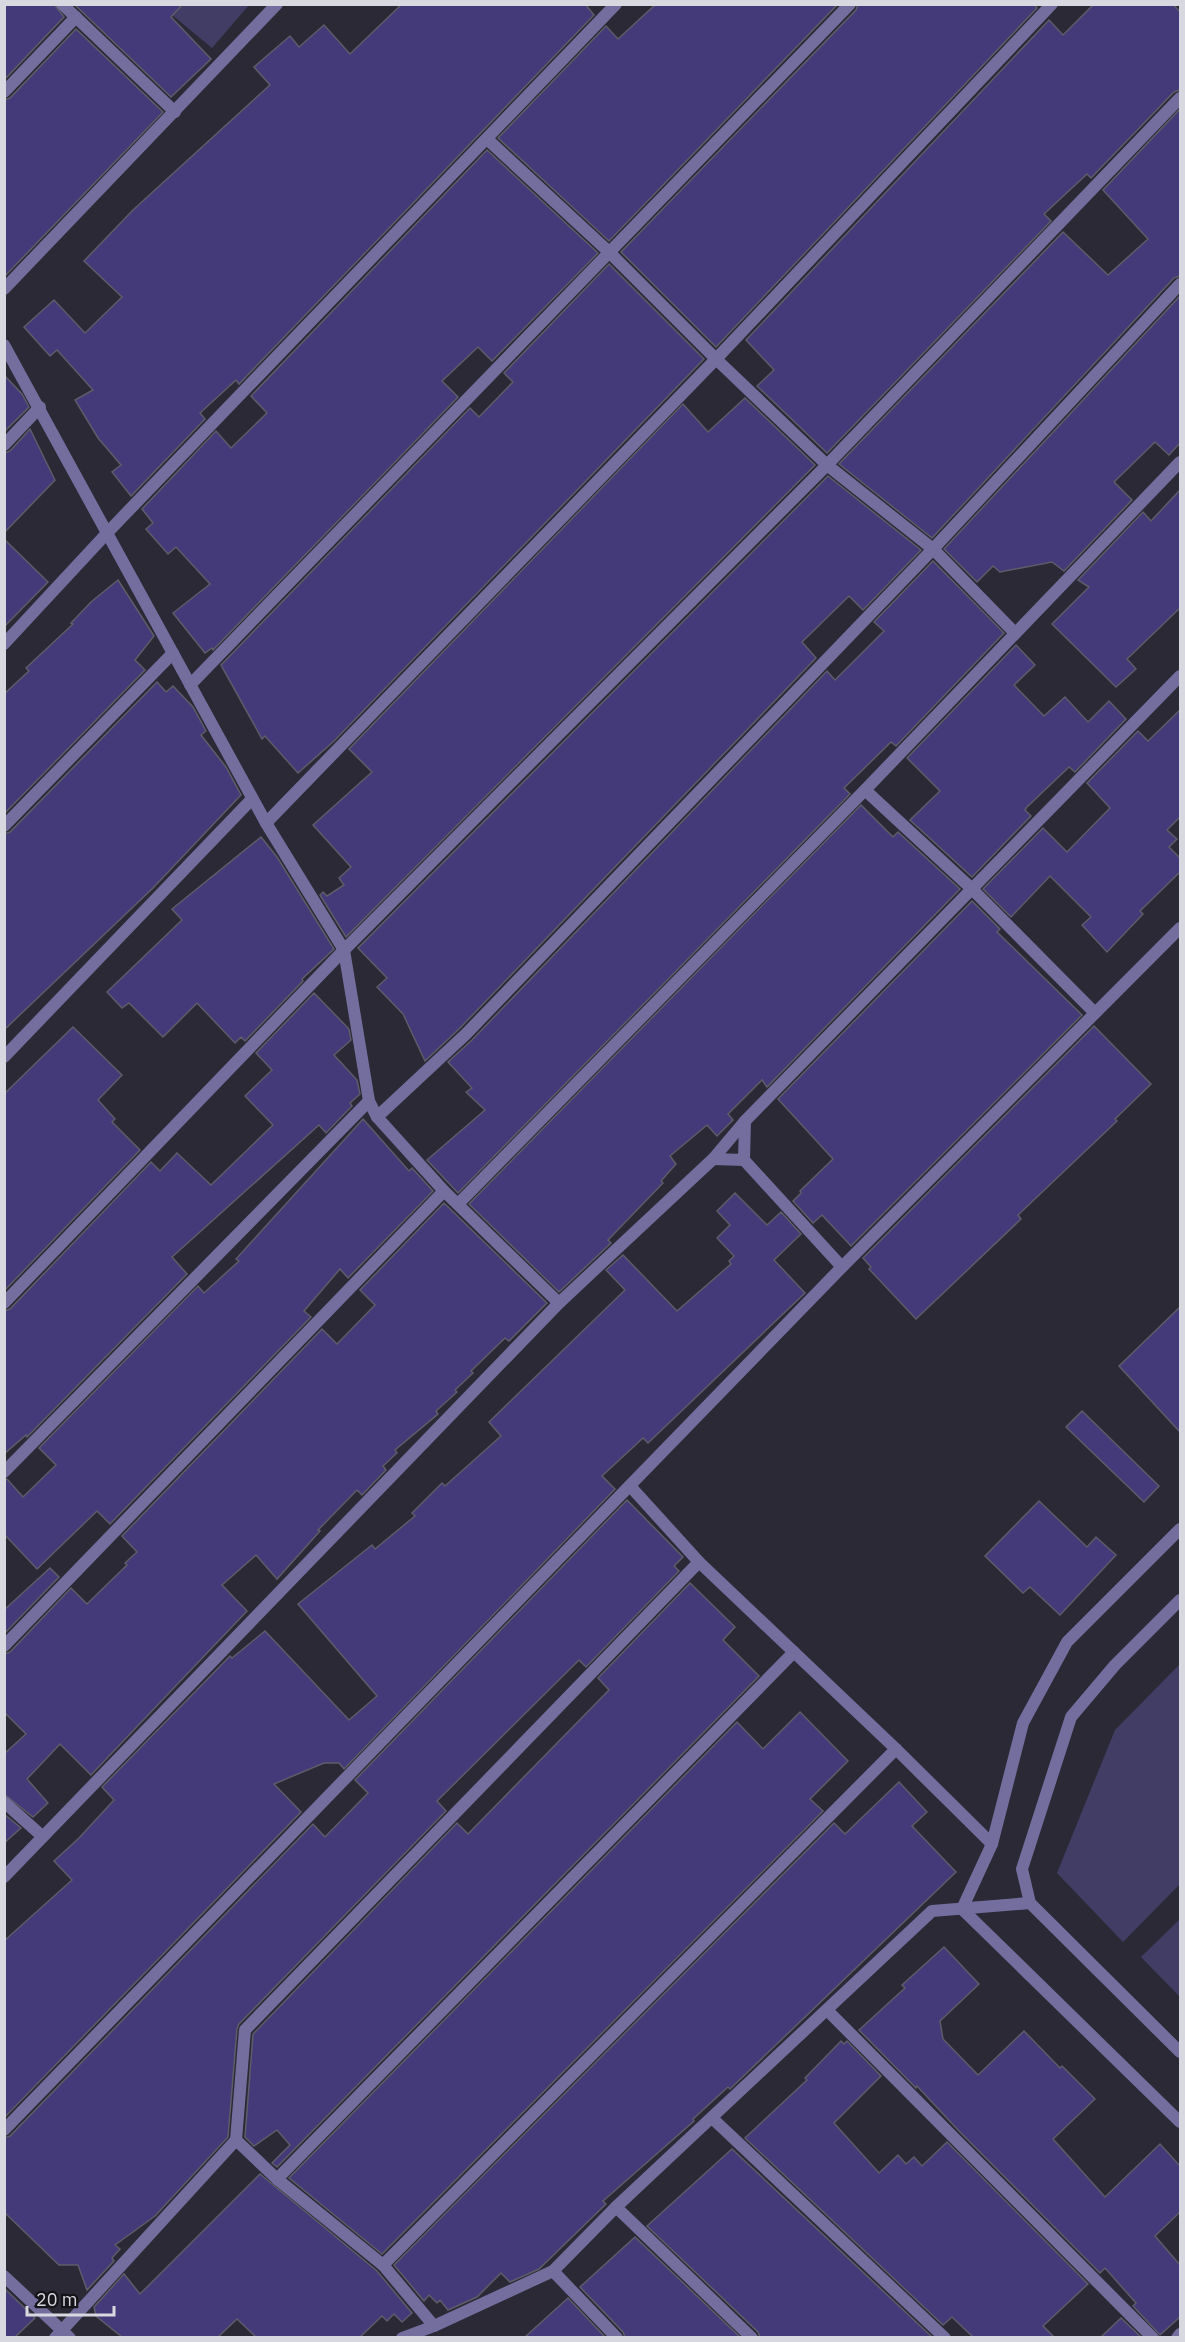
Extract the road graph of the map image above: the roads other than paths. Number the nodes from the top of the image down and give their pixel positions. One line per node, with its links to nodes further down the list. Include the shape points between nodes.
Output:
1 (62, 4): 6 (street)
2 (277, 4): 9 (street)
3 (616, 4): 10 (street)
4 (850, 4): 11 (street)
5 (1052, 4): 15 (street)
6 (76, 18): 7 (street); 9 (street)
7 (4, 92)
8 (1180, 98): 19 (street)
9 (175, 112): 13 (street)
10 (487, 139): 11 (street); 20 (street)
11 (609, 252): 15 (street); 26 (street)
12 (1180, 284): 21 (street)
13 (4, 289)
14 (4, 345): 16 (street)
15 (716, 359): 19 (street); 29 (street)
16 (40, 407): 17 (street); 20 (street)
17 (4, 445)
18 (1180, 462): 22 (street)
19 (827, 465): 21 (street); 33 (street)
20 (108, 532): 23 (street); 24 (street)
21 (933, 549): 22 (street); 37 (street, via 466,1034)
22 (1015, 633): 27 (street)
23 (4, 644)
24 (173, 653): 26 (street); 30 (street)
25 (1180, 676): 31 (street)
26 (190, 685): 28 (street)
27 (865, 790): 31 (street); 42 (street)
28 (252, 799): 29 (street); 35 (street)
29 (266, 823): 33 (street)
30 (4, 826)
31 (971, 888): 34 (street); 38 (street)
32 (1180, 928): 34 (street)
33 (344, 950): 36 (street); 44 (street)
34 (1095, 1012): 43 (street)
35 (4, 1057)
36 (369, 1101): 37 (street); 46 (street)
37 (377, 1117): 41 (street)
38 (745, 1121): 39 (street); 40 (street)
39 (713, 1159): 40 (street); 45 (street)
40 (744, 1160): 43 (street)
41 (444, 1191): 42 (street); 51 (street)
42 (458, 1204): 45 (street)
43 (842, 1267): 47 (street)
44 (4, 1303)
45 (559, 1303): 55 (street)
46 (4, 1472)
47 (630, 1486): 49 (street); 64 (street)
48 (1180, 1529): 56 (street, via 1067,1642 1023,1723)
49 (699, 1562): 52 (street); 65 (street, via 245,2030)
50 (1180, 1600): 58 (street, via 1114,1665 1071,1717 1022,1869)
51 (4, 1646)
52 (794, 1652): 53 (street); 66 (street)
53 (896, 1749): 56 (street); 68 (street)
54 (4, 1802): 55 (street)
55 (42, 1836): 57 (street)
56 (992, 1844): 59 (street)
57 (4, 1877)
58 (1030, 1903): 59 (street); 61 (street)
59 (963, 1909): 60 (street, via 932,1911); 63 (street)
60 (827, 2010): 62 (street); 78 (street)
61 (1180, 2052)
62 (712, 2118): 67 (street); 77 (street)
63 (1180, 2122)
64 (4, 2130)
65 (236, 2140): 66 (street); 73 (street)
66 (277, 2179): 68 (street)
67 (616, 2207): 69 (street); 76 (street)
68 (383, 2265): 71 (street)
69 (553, 2271): 71 (street); 75 (street)
70 (4, 2276): 73 (street)
71 (434, 2326): 74 (street)
72 (1180, 2334): 79 (street)
73 (63, 2335)
74 (402, 2337)
75 (617, 2337)
76 (752, 2337)
77 (945, 2337)
78 (1153, 2337)
79 (1177, 2337)

